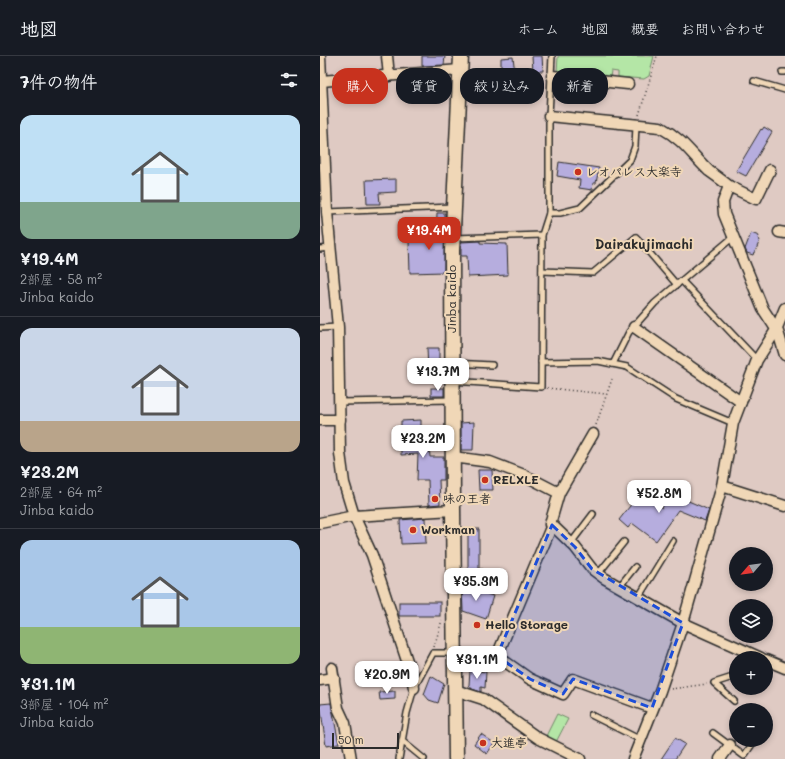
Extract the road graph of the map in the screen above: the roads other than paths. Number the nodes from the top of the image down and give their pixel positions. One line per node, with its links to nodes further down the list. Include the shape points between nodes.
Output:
1 (320, 56): 10 (street)
2 (387, 56): 8 (street)
3 (461, 56): 5 (main road, Jinba kaido)
4 (552, 56): 6 (lane)
5 (460, 68)
6 (552, 68)
7 (460, 70): 8 (street); 20 (main road, Jinba kaido)
8 (389, 76): 10 (street)
9 (552, 76): 15 (lane)
10 (321, 81): 17 (street)
11 (754, 81): 14 (lane)
12 (608, 82): 13 (street)
13 (628, 84)
14 (785, 90)
15 (549, 116): 16 (street); 22 (lane)
16 (636, 126): 19 (street, via 660,127 673,134); 22 (lane, via 635,146 630,160 624,166 580,208)
17 (322, 159): 21 (street)
18 (770, 170): 19 (street, via 756,198)
19 (729, 186): 25 (street, via 722,202)
20 (454, 207): 21 (lane); 24 (main road, Jinba kaido)
21 (327, 212): 26 (street)
22 (549, 213): 23 (lane)
23 (542, 235): 24 (lane); 28 (lane)
24 (453, 238): 39 (main road, Jinba kaido)
25 (732, 238): 29 (lane); 35 (street)
26 (331, 248): 27 (lane); 34 (street)
27 (320, 249)
28 (542, 271): 30 (lane, via 593,273 636,237); 38 (lane)
29 (682, 281): 30 (lane); 37 (lane)
30 (677, 285): 32 (lane, via 655,303)
31 (785, 308): 35 (street)
32 (634, 327): 40 (lane); 45 (street)
33 (320, 328): 34 (lane)
34 (338, 328): 44 (street)
35 (776, 330): 36 (street); 37 (street)
36 (785, 355)
37 (757, 360): 45 (street)
38 (541, 362): 40 (lane, via 598,360); 42 (lane, via 541,387)
39 (452, 363): 41 (lane); 42 (main road, Jinba kaido)
40 (613, 364): 48 (lane, via 627,366 676,399)
41 (492, 365)
42 (452, 381): 43 (main road, Jinba kaido)
43 (452, 400): 44 (lane); 50 (main road, Jinba kaido)
44 (340, 402): 47 (street)
45 (741, 402): 48 (street)
46 (320, 420): 47 (street)
47 (340, 420): 56 (street, via 340,453 344,482)
48 (733, 423): 51 (street)
49 (593, 434): 52 (street)
50 (453, 458): 52 (street, via 490,462 524,475); 54 (main road, Jinba kaido)
51 (722, 486): 53 (street); 66 (street)
52 (558, 494): 58 (street, via 550,524)
53 (785, 506)
54 (453, 510): 56 (street); 68 (main road, Jinba kaido)
55 (593, 514): 61 (lane)
56 (354, 516): 57 (street); 72 (street, via 372,554)
57 (320, 523)
58 (552, 525): 61 (street); 69 (street)
59 (673, 541): 65 (lane)
60 (624, 542): 63 (lane)
61 (571, 543): 63 (street)
62 (635, 566): 64 (lane)
63 (598, 574): 64 (street)
64 (619, 587): 65 (street)
65 (638, 598): 66 (street)
66 (683, 622): 67 (street); 75 (street)
67 (745, 651)
68 (455, 653): 69 (street, via 477,657); 72 (lane, via 433,653); 73 (main road, Jinba kaido)
69 (497, 656): 75 (street, via 530,679 563,694 573,679)
70 (729, 678): 74 (lane, via 714,683)
71 (320, 680): 84 (street, via 333,673 338,708 345,724)
72 (414, 688): 79 (lane)
73 (455, 690): 87 (main road, Jinba kaido); 88 (street, via 483,699 538,738)
74 (734, 701)
75 (652, 708): 78 (street)
76 (591, 715): 78 (lane)
77 (713, 733): 80 (lane)
78 (641, 740): 89 (street)
79 (402, 741): 85 (lane); 86 (lane)
80 (729, 745)
81 (729, 747): 90 (street)
82 (731, 747): 83 (lane, via 744,756)
83 (750, 747)
84 (351, 759)
85 (399, 759)
86 (424, 759)
87 (456, 759)
88 (580, 759)
89 (633, 759)
90 (720, 759)

